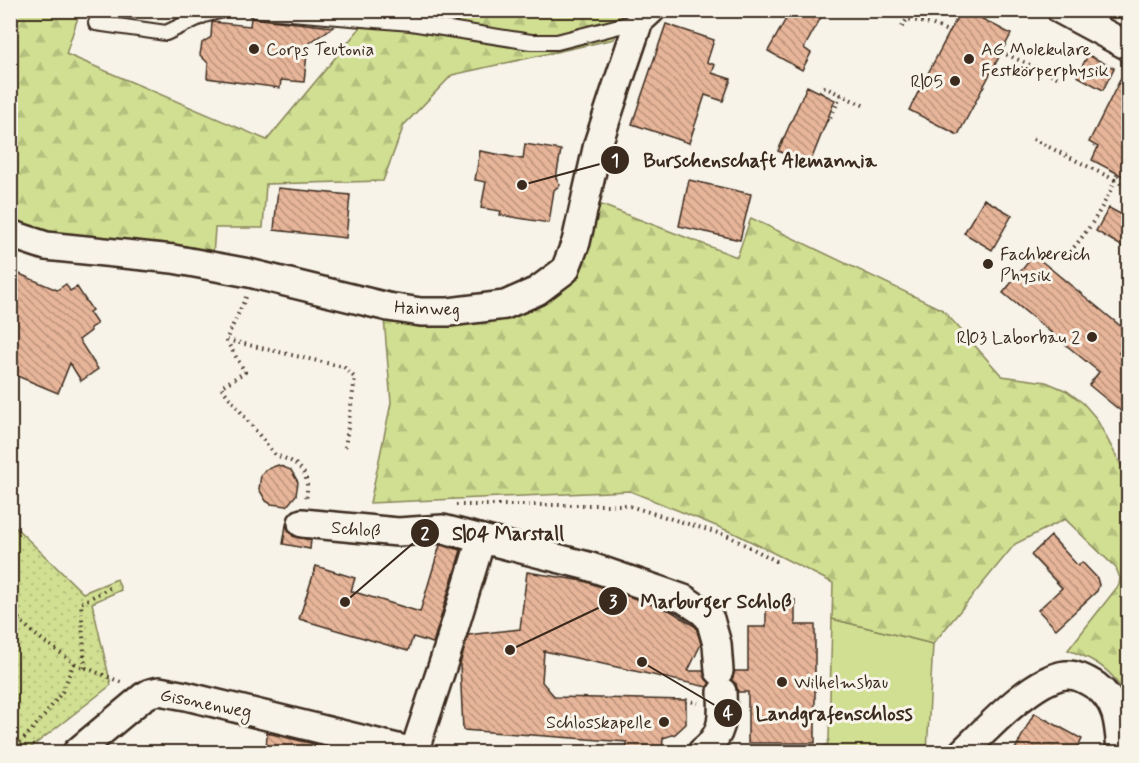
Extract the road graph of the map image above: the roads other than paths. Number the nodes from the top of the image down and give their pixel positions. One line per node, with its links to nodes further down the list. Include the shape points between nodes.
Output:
1 (223, 10): 5 (lane, via 166,33)
2 (255, 10): 4 (lane, via 411,23 531,42 557,42)
3 (1061, 10): 6 (street)
4 (645, 16): 7 (street, Hainweg, via 598,144 576,242 565,270 537,291 505,305 421,312 173,259 46,246)
5 (96, 23)
6 (1128, 46)
7 (10, 234)
8 (302, 523): 9 (street, Schloß, via 398,532 443,530)
9 (481, 540): 12 (street); 13 (street, Schloß, via 588,566 684,599 702,611 710,619 717,644 722,722 720,732)
10 (363, 745): 11 (street, Gisonenweg, via 284,720 159,691 143,697); 12 (street)
11 (77, 753)
12 (414, 753)
13 (702, 753)
14 (963, 753): 15 (street, via 1027,694 1052,679 1069,675 1089,682 1113,704 1119,724)
15 (1120, 753)

